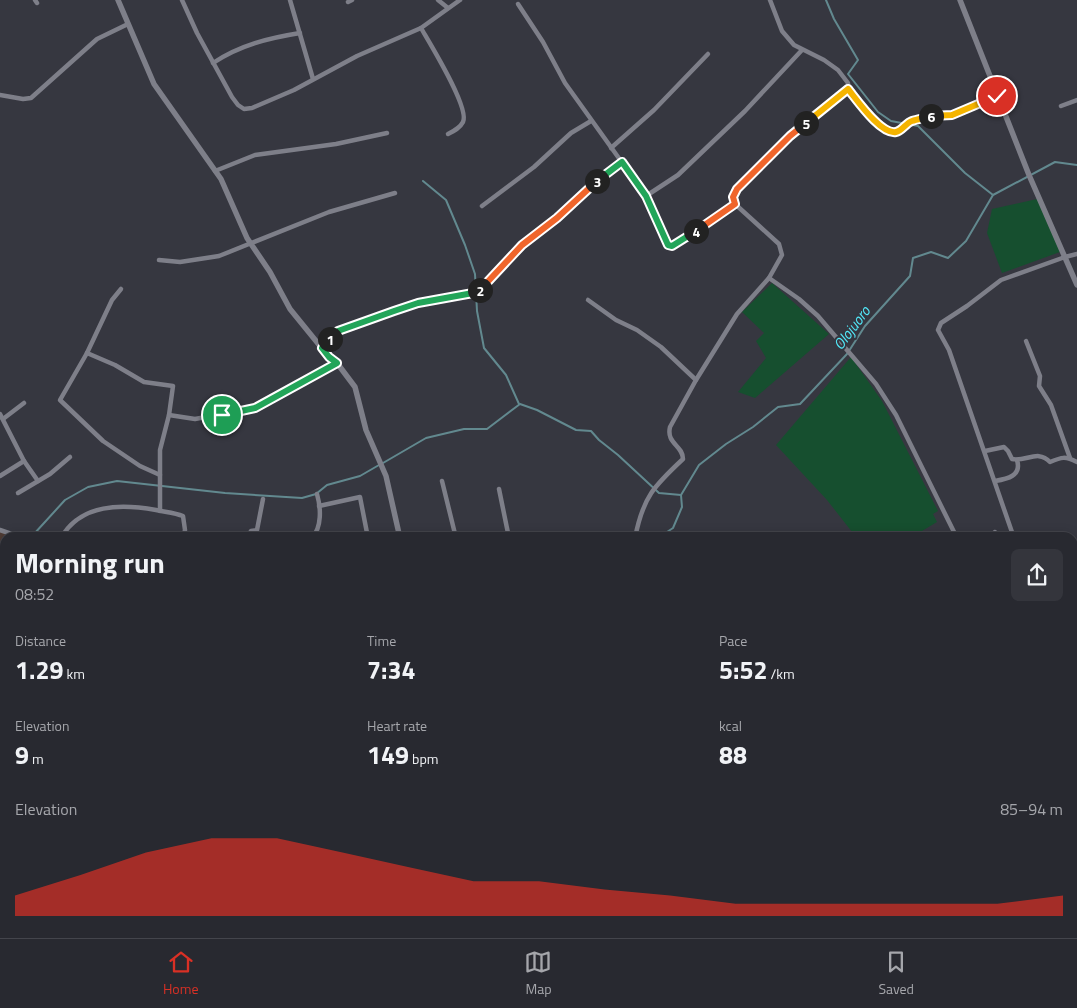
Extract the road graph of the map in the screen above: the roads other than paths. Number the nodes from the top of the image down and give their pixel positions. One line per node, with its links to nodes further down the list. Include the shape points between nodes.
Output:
1 (118, 0): 10 (street)
2 (182, 0): 15 (street)
3 (290, 0): 12 (street)
4 (438, 0): 9 (street)
5 (460, 0): 9 (street)
6 (770, 0): 13 (street, via 782,31)
7 (960, 0): 19 (street)
8 (518, 4): 22 (street)
9 (448, 8): 11 (street)
10 (128, 24): 18 (street, via 97,39 31,98); 27 (street, via 154,84)
11 (421, 28): 16 (street); 24 (street, via 456,91 464,116 456,130)
12 (300, 33): 15 (street, via 257,42 230,52); 16 (street)
13 (802, 50): 17 (street, via 838,70 848,83); 29 (street, via 678,175)
14 (708, 54): 25 (street, via 654,110)
15 (213, 63): 16 (street, via 232,98 244,109 294,90)
16 (313, 79)
17 (848, 89): 19 (street, via 870,116 890,132 898,132 910,121 952,115); 30 (street, via 790,136 737,189 733,197)
18 (0, 95)
19 (997, 96): 34 (street)
20 (1077, 100): 21 (street)
21 (1061, 106)
22 (591, 121): 25 (street); 31 (street, via 571,133 534,167)
23 (387, 133): 27 (street, via 255,155)
24 (448, 134)
25 (611, 148): 26 (street)
26 (622, 162): 29 (street); 41 (street, via 522,245 476,292 418,303 338,331)
27 (215, 171): 32 (street)
28 (395, 193): 32 (street, via 329,212)
29 (646, 196): 30 (street, via 668,245 672,246)
30 (735, 204): 36 (street, via 779,244 782,256)
31 (482, 206)
32 (251, 244): 35 (street, via 219,256 180,262); 41 (street, via 295,316)
33 (1077, 254): 34 (street)
34 (1065, 257): 37 (street); 49 (street, via 1002,280 941,323 938,330 949,350)
35 (159, 260)
36 (770, 278): 44 (street, via 737,314); 75 (street, via 800,299 876,384 896,415)
37 (1077, 285)
38 (121, 289): 42 (street, via 112,300)
39 (588, 300): 44 (street, via 637,330)
40 (1026, 341): 51 (street, via 1040,376 1039,386 1051,405)
41 (322, 348): 43 (street)
42 (87, 353): 47 (street, via 144,382 173,386); 55 (street, via 60,400 103,442)
43 (337, 363): 47 (street, via 255,408 195,419); 71 (street, via 355,387 366,430 383,468)
44 (696, 380): 74 (street, via 669,434 683,459 652,490 640,512)
45 (24, 403): 48 (street)
46 (0, 414): 48 (street)
47 (169, 416): 55 (street, via 160,450)
48 (3, 419): 53 (street)
49 (985, 451): 52 (street, via 1004,447 1012,459); 59 (street)
50 (70, 457): 57 (street)
51 (1070, 458): 52 (street, via 1050,462 1046,457 1036,455); 54 (street)
52 (1017, 460): 59 (street, via 1017,472 1009,478)
53 (24, 462): 56 (street); 57 (street)
54 (1077, 462)
55 (160, 475): 65 (street)
56 (0, 476)
57 (38, 481): 61 (street)
58 (442, 481): 72 (street)
59 (995, 481): 76 (street)
60 (499, 489): 73 (street)
61 (18, 493)
62 (318, 494): 64 (street)
63 (264, 499): 68 (street, via 258,530)
64 (319, 506): 69 (street); 70 (street, via 360,497)
65 (160, 511): 66 (street, via 106,507 75,521); 67 (street, via 183,516)
66 (65, 532)
67 (184, 532)
68 (251, 532)
69 (316, 532)
70 (367, 532)
71 (399, 532)
72 (455, 532)
73 (508, 532)
74 (636, 532)
75 (954, 532)
76 (1012, 532)

